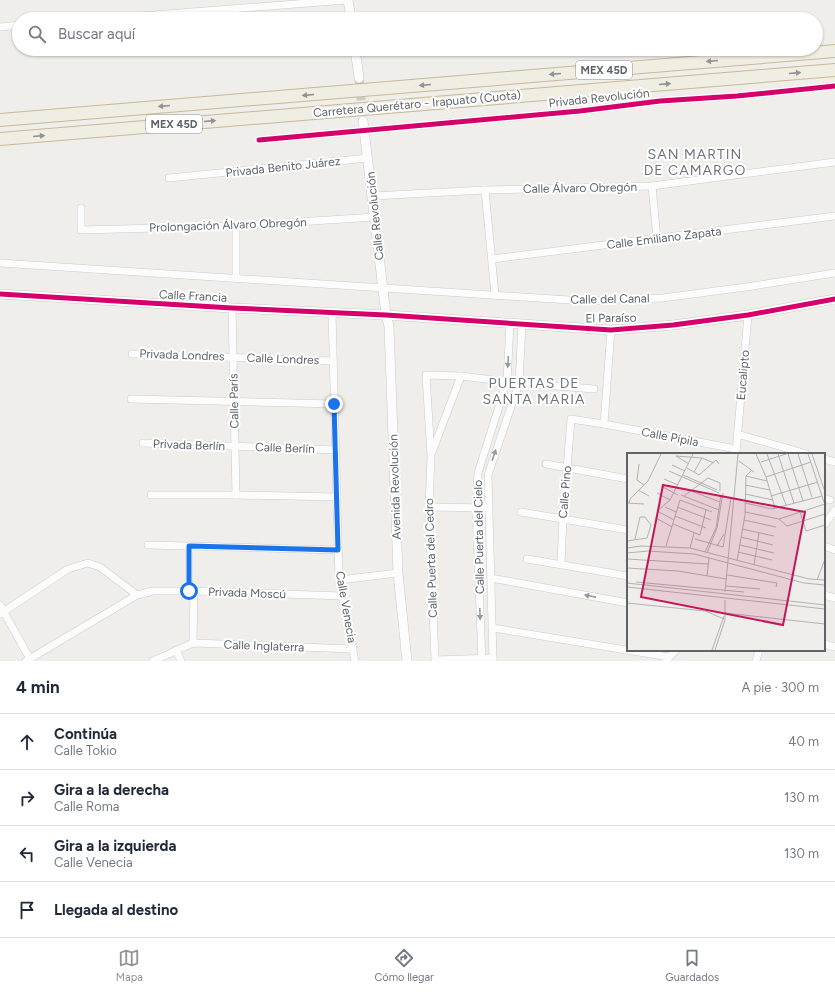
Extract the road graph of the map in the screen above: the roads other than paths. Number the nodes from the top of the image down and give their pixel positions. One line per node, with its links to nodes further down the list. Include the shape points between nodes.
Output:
1 (348, 0): 2 (street); 3 (street)
2 (193, 12)
3 (350, 12)
4 (12, 26): 5 (street)
5 (0, 27)
6 (835, 51): 7 (highway, Carretera Querétaro - Irapuato (Cuota) / MEX 45D, one-way to 7)
7 (823, 52)
8 (356, 56): 11 (street)
9 (774, 56): 13 (highway, Carretera Querétaro - Irapuato (Cuota) / MEX 45D, one-way to 13)
10 (835, 70): 15 (highway, Carretera Querétaro - Irapuato (Cuota) / MEX 45D, one-way to 10)
11 (359, 78)
12 (835, 86): 14 (street, Privada Revolución, via 660,101 580,111)
13 (0, 120)
14 (364, 125): 16 (street, Privada Revolución); 17 (street, Calle Revolución)
15 (0, 139)
16 (259, 140)
17 (368, 158): 19 (street, Privada Benito Juárez); 22 (street, Calle Revolución)
18 (835, 162): 20 (street, Calle Álvaro Obregón)
19 (169, 178)
20 (652, 186): 21 (street, Calle Álvaro Obregón); 27 (street)
21 (485, 190): 22 (street, Calle Álvaro Obregón); 28 (street)
22 (372, 196): 25 (street, Calle Revolución)
23 (81, 208): 26 (street, Prolongación Álvaro Obregón, via 81,230)
24 (835, 216): 27 (street, Calle Emiliano Zapata)
25 (375, 217): 26 (street, Prolongación Álvaro Obregón); 32 (street, Calle Revolución)
26 (236, 226): 31 (street)
27 (657, 239): 28 (street, Calle Emiliano Zapata)
28 (492, 259): 34 (street)
29 (0, 263): 31 (street, Calle Francia)
30 (835, 273): 34 (street, Calle del Canal, via 663,298 584,301)
31 (236, 278): 32 (street, Calle Francia)
32 (383, 290): 34 (street, Calle del Canal); 38 (street, Calle Revolución)
33 (0, 294): 36 (street, Calle Francia)
34 (496, 295)
35 (835, 299): 39 (street, El Paraíso)
36 (232, 308): 37 (street, Calle Francia); 44 (street, Calle París)
37 (332, 313): 38 (street, Calle Francia); 45 (street, Calle Venecia)
38 (385, 314): 40 (street, El Paraíso); 85 (street, Avenida Revolución, via 389,326)
39 (748, 315): 42 (street, El Paraíso); 55 (street, Eucalipto)
40 (510, 323): 41 (street, El Paraíso); 47 (street, Calle Puerta del Cielo, one-way to 47)
41 (522, 324): 42 (street, El Paraíso); 48 (street, Calle Puerta del Cielo)
42 (611, 330): 54 (street)
43 (132, 354): 44 (street, Privada Londres)
44 (233, 357): 45 (street, Calle Londres); 51 (street, Calle París)
45 (333, 361): 52 (street, Calle Venecia)
46 (461, 376): 47 (street); 61 (street, Calle Puerta del Cedro); 61 (street, Calle Puerta del Cedro, via 426,375)
47 (507, 381): 48 (street); 71 (street, Calle Puerta del Cielo, via 478,473)
48 (519, 383): 49 (street); 72 (street, Calle Puerta del Cielo, one-way to 48, via 488,475)
49 (594, 389)
50 (131, 399): 51 (street)
51 (234, 401): 52 (street); 57 (street, Calle París)
52 (334, 404): 58 (street, Calle Venecia)
53 (571, 419): 54 (street, Calle Pípila); 65 (street, Calle Pino)
54 (604, 424): 59 (street, Calle Pípila)
55 (738, 434): 59 (street, Eucalipto); 60 (street)
56 (143, 443): 57 (street, Privada Berlín)
57 (235, 446): 58 (street, Calle Berlín); 68 (street, Calle París)
58 (336, 450): 69 (street, Calle Venecia)
59 (736, 452)
60 (804, 453)
61 (430, 456): 70 (street, Calle Puerta del Cedro)
62 (825, 459): 63 (street)
63 (835, 462)
64 (546, 464): 65 (street)
65 (567, 467): 66 (street); 75 (street, Calle Pino)
66 (627, 479)
67 (152, 494): 68 (street)
68 (236, 495): 69 (street)
69 (337, 497): 81 (street, Calle Venecia)
70 (428, 507): 71 (street); 106 (street, Calle Puerta del Cedro)
71 (476, 508): 72 (street); 107 (street, Calle Puerta del Cielo, one-way to 107)
72 (488, 508): 87 (street, Calle Puerta del Cielo)
73 (835, 510): 76 (street)
74 (521, 512): 75 (street)
75 (563, 518): 77 (street); 84 (street, Calle Pino)
76 (825, 524)
77 (627, 530)
78 (148, 545): 79 (street)
79 (189, 546): 81 (street); 89 (street)
80 (825, 546): 82 (street)
81 (338, 550): 88 (street, Calle Venecia)
82 (835, 550)
83 (527, 559): 84 (street)
84 (561, 564): 86 (street)
85 (398, 573): 88 (street); 112 (street, Avenida Revolución)
86 (627, 576)
87 (491, 578): 94 (street, one-way to 87); 96 (street, Calle Puerta del Cielo)
88 (339, 580): 92 (street, Calle Venecia)
89 (191, 591): 90 (street, Privada Moscú, via 153,591); 92 (street, Privada Moscú); 97 (street)
90 (137, 595): 95 (street, via 100,567 88,563 68,569); 105 (street, Privada Moscú)
91 (825, 595): 93 (street)
92 (342, 596): 100 (street, Calle Venecia)
93 (835, 598)
94 (627, 604)
95 (1, 610): 105 (street)
96 (493, 628): 104 (street); 108 (street, Calle Puerta del Cielo)
97 (193, 643): 100 (street, Calle Inglaterra); 101 (street, Calle Inglaterra)
98 (825, 644): 99 (street)
99 (835, 647)
100 (353, 649): 111 (street, Calle Venecia)
101 (176, 650): 109 (street, Calle Inglaterra); 110 (street)
102 (675, 651): 104 (street)
103 (759, 651): 113 (street)
104 (668, 659)
105 (28, 660)
106 (435, 660): 107 (street, Calle Puerta del Cielo)
107 (482, 660): 108 (street, Calle Puerta del Cielo)
108 (493, 660)
109 (153, 661)
110 (181, 661)
111 (355, 661)
112 (406, 661)
113 (756, 661)

